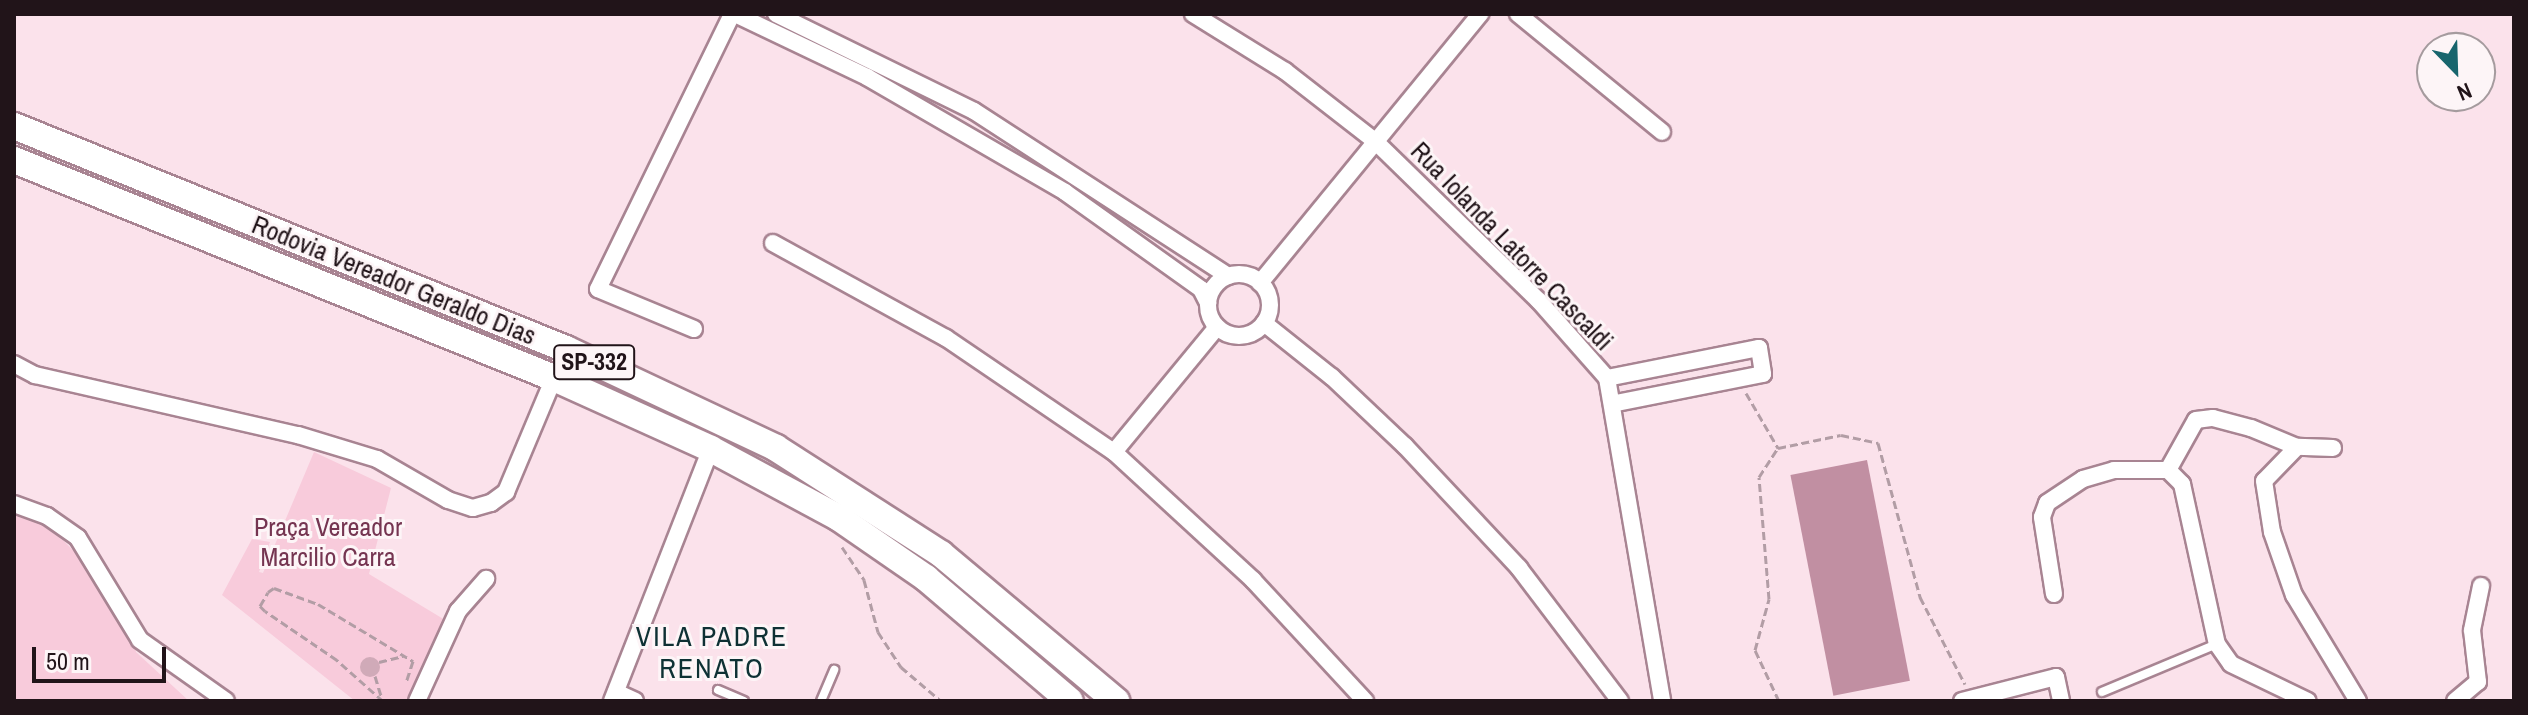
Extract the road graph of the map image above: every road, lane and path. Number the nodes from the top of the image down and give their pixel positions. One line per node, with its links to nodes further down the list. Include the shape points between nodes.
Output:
1 (734, 14): 13 (street, via 867,77 1039,175 1201,289); 16 (street, via 598,289)
2 (776, 14): 11 (street, via 974,111)
3 (1193, 14): 8 (street, Rua Iolanda Latorre Cascaldi, via 1285,71)
4 (1480, 14): 8 (street)
5 (1518, 14): 7 (street)
6 (14, 126): 51 (main road, Rodovia Vereador Geraldo Dias / SP-332, via 566,349 776,448 941,554)
7 (1662, 132)
8 (1375, 141): 12 (street); 19 (street, Rua Iolanda Latorre Cascaldi, via 1539,301)
9 (14, 160): 18 (main road, Rodovia Vereador Geraldo Dias / SP-332)
10 (773, 243): 26 (street, via 946,338)
11 (1228, 276): 12 (street, via 1245,275); 13 (street, via 1214,287)
12 (1260, 283): 14 (street, via 1269,298)
13 (1208, 303): 15 (street)
14 (1264, 323): 15 (street, via 1241,336); 53 (street, via 1332,377 1405,446 1519,568)
15 (1217, 327): 26 (street)
16 (694, 329)
17 (14, 364): 18 (street, via 35,375 298,435 377,459 448,500 473,508 506,492)
18 (554, 378): 25 (main road, Rodovia Vereador Geraldo Dias / SP-332)
19 (1607, 378): 20 (street, via 1759,348 1763,374); 21 (street, Rua Iolanda Latorre Cascaldi)
20 (1740, 379): 21 (street); 23 (path)
21 (1612, 404): 54 (street, Rua Iolanda Latorre Cascaldi)
22 (2297, 447): 24 (street); 27 (street, via 2226,421 2196,420); 58 (street, via 2264,481 2272,532 2294,595)
23 (1778, 448): 42 (path, via 1841,435 1878,443 1920,597 1961,668); 55 (path, via 1759,477 1769,599 1755,650)
24 (2333, 448)
25 (711, 449): 41 (street); 50 (main road, Rodovia Vereador Geraldo Dias / SP-332, via 839,518 926,578)
26 (1114, 452): 52 (street, via 1253,580)
27 (2168, 470): 32 (street, via 2114,470 2083,479 2047,503 2042,517); 33 (street, via 2182,484)
28 (14, 504): 43 (street, via 47,516 78,538 140,640)
29 (836, 538): 49 (path, via 864,580 878,632 901,667)
30 (486, 579): 45 (street, via 458,611)
31 (2481, 586): 59 (street, via 2472,630 2478,682)
32 (2054, 594)
33 (2217, 644): 40 (lane); 57 (street, via 2231,664)
34 (403, 656): 35 (path); 36 (path); 44 (path, via 318,604 274,588 264,596 260,606 265,611 337,660)
35 (413, 661)
36 (379, 662)
37 (834, 670): 48 (lane)
38 (375, 676): 44 (path)
39 (718, 690): 47 (lane)
40 (2102, 692)
41 (614, 697): 46 (street)
42 (1965, 700): 56 (street, via 2056,677)
43 (226, 701)
44 (383, 701)
45 (417, 701)
46 (635, 701)
47 (744, 701)
48 (821, 701)
49 (941, 701)
50 (1070, 701)
51 (1116, 701)
52 (1365, 701)
53 (1620, 701)
54 (1662, 701)
55 (1779, 701)
56 (2061, 701)
57 (2308, 701)
58 (2358, 701)
59 (2455, 701)

